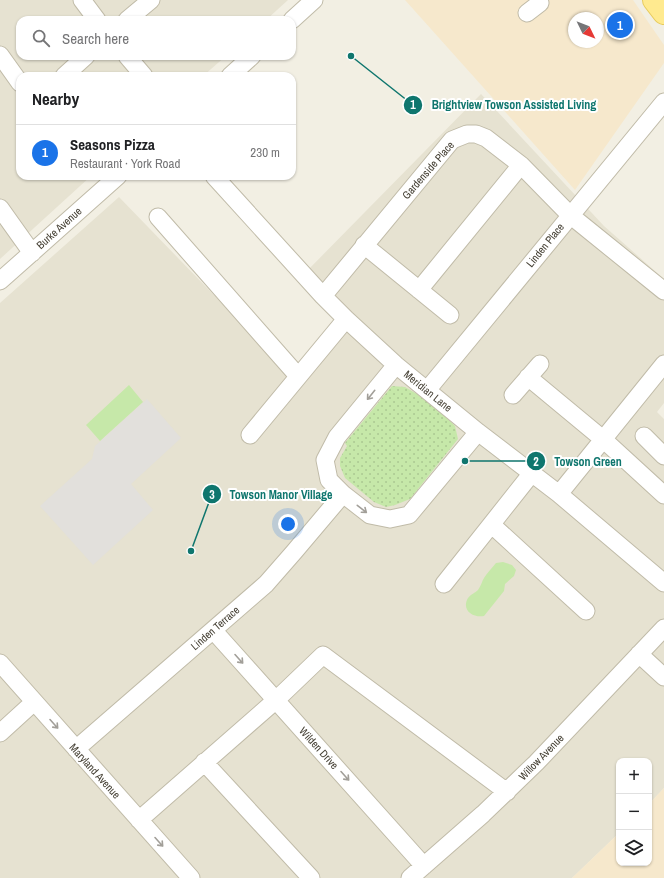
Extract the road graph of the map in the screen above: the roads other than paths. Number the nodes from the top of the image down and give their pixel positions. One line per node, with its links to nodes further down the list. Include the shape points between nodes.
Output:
1 (82, 0): 6 (street)
2 (150, 0): 7 (street)
3 (314, 0): 8 (street)
4 (654, 0): 5 (main road)
5 (664, 13)
6 (94, 16)
7 (132, 16)
8 (296, 16)
9 (0, 55): 16 (street)
10 (82, 60): 13 (street)
11 (130, 60): 14 (street)
12 (248, 60): 15 (street)
13 (68, 72)
14 (141, 72)
15 (234, 72)
16 (16, 77)
17 (664, 102): 22 (street, Linden Place)
18 (521, 165): 22 (street, Gardenside Place); 24 (street, Gardenside Place, via 486,138 476,134 459,136 452,140); 27 (street)
19 (114, 180): 25 (street, Burke Avenue)
20 (218, 180): 29 (street, Meridian Lane)
21 (0, 208): 25 (street)
22 (570, 215): 28 (street, Gardenside Place); 37 (street, Linden Place)
23 (158, 217): 35 (street)
24 (364, 245): 27 (street); 29 (street, Gardenside Place)
25 (32, 253): 26 (street, Burke Avenue)
26 (0, 281)
27 (419, 290): 30 (street)
28 (664, 291)
29 (323, 296): 31 (street, Meridian Lane)
30 (450, 315)
31 (346, 319): 34 (street, Meridian Lane); 35 (street)
32 (540, 364): 36 (street)
33 (664, 364): 42 (street)
34 (396, 365): 37 (street, Meridian Lane); 45 (street, one-way to 45, via 337,437 325,460 329,480)
35 (298, 376): 40 (street)
36 (528, 377): 38 (street); 42 (street)
37 (428, 390): 39 (street, Meridian Lane)
38 (513, 395)
39 (478, 432): 44 (street, Meridian Lane); 45 (street, one-way to 39, via 370,515 390,519 409,515)
40 (250, 435)
41 (644, 436): 43 (street)
42 (604, 440): 46 (street); 47 (street)
43 (664, 456)
44 (532, 473): 46 (street, Meridian Lane); 48 (street)
45 (343, 494): 53 (street, Linden Terrace, via 266,584)
46 (559, 494): 49 (street, Meridian Lane)
47 (664, 495)
48 (492, 525): 50 (street); 51 (street)
49 (664, 583)
50 (444, 584)
51 (586, 611)
52 (664, 628): 54 (street, Willow Avenue)
53 (213, 630): 57 (street, Wilden Drive, one-way to 57); 60 (street, Linden Terrace)
54 (639, 654): 56 (street); 62 (street, Willow Avenue)
55 (0, 663): 58 (street, Maryland Avenue)
56 (664, 677)
57 (276, 700): 61 (street); 62 (street, via 323,655); 64 (street, Wilden Drive, one-way to 64)
58 (34, 702): 59 (street); 60 (street, Maryland Avenue, one-way to 60)
59 (0, 733)
60 (76, 749): 63 (street, Maryland Avenue)
61 (204, 762): 63 (street); 66 (street)
62 (507, 792): 64 (street, Willow Avenue)
63 (139, 820): 65 (street, Maryland Avenue, one-way to 65)
64 (424, 866): 67 (street, Willow Avenue)
65 (191, 878)
66 (311, 878)
67 (410, 878)

